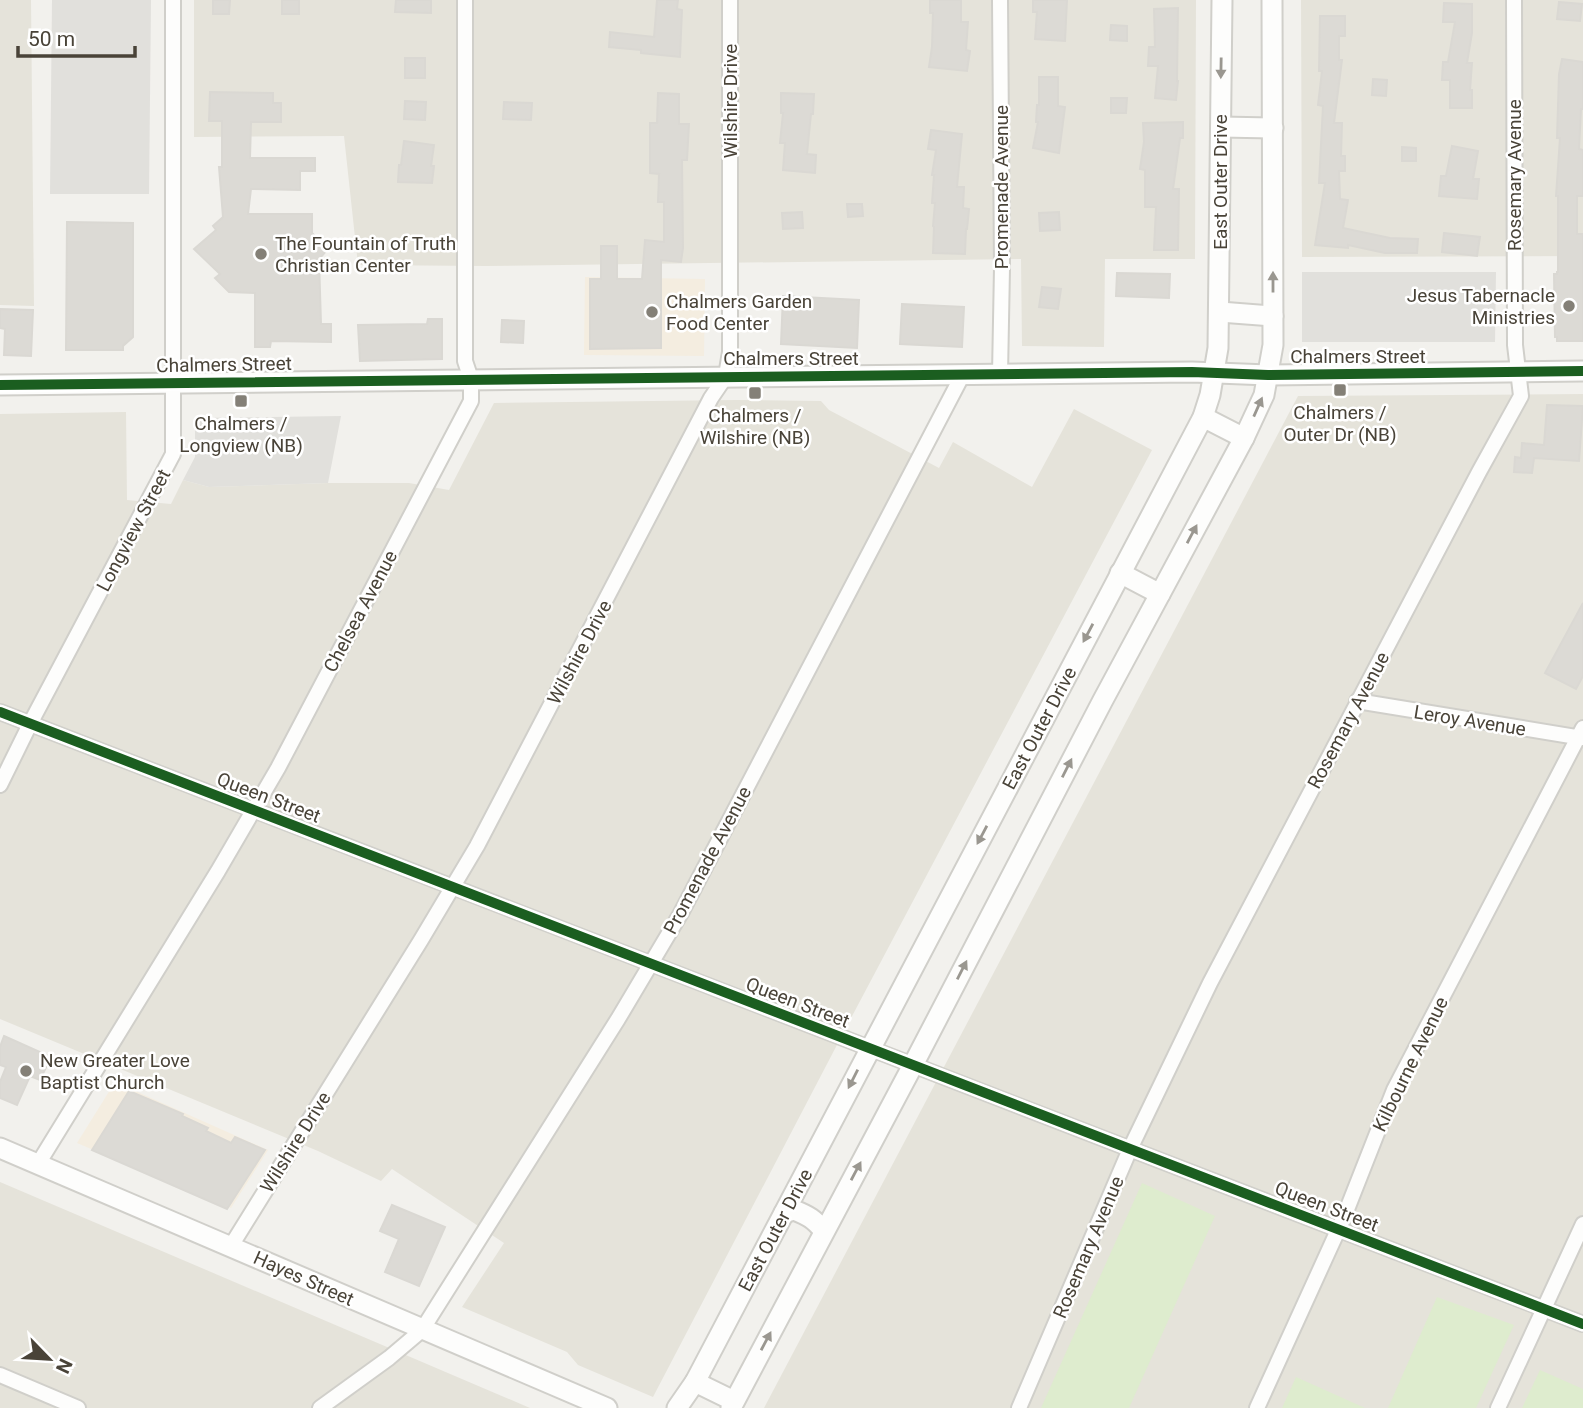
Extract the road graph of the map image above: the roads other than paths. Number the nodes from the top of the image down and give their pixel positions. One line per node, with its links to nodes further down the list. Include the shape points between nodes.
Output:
1 (173, 0): 20 (street, Longview Street)
2 (465, 0): 19 (street, Chelsea Avenue, via 465,361)
3 (730, 0): 18 (street, Wilshire Drive, via 730,352)
4 (1000, 0): 16 (street, Promenade Avenue)
5 (1222, 0): 8 (street, East Outer Drive, one-way to 8)
6 (1272, 0): 9 (street)
7 (1514, 0): 12 (street, Rosemary Avenue)
8 (1221, 127): 9 (street); 10 (street, East Outer Drive)
9 (1273, 128): 11 (street, one-way to 9)
10 (1220, 312): 11 (street); 14 (street, East Outer Drive)
11 (1273, 316): 17 (street)
12 (1518, 371): 13 (street, Chalmers Street); 17 (street, Chalmers Street); 26 (street, Rosemary Avenue, via 1521,396)
13 (1583, 371)
14 (1215, 373): 16 (street, Chalmers Street); 17 (street, Chalmers Street); 22 (street, East Outer Drive)
15 (963, 374): 16 (street, Chalmers Street); 18 (street, Chalmers Street); 33 (street, Promenade Avenue)
16 (1000, 374)
17 (1268, 375): 23 (street, one-way to 17)
18 (726, 376): 19 (street, Chalmers Street); 32 (street, Wilshire Drive)
19 (471, 379): 20 (street, Chalmers Street); 31 (street, Chelsea Avenue, via 471,401)
20 (173, 382): 21 (street, Chalmers Street); 28 (street, Longview Street, via 173,454)
21 (0, 385)
22 (1203, 417): 23 (street); 24 (street, East Outer Drive)
23 (1244, 438): 25 (street, one-way to 23)
24 (1120, 573): 25 (street); 34 (street, East Outer Drive, one-way to 34)
25 (1160, 594): 35 (street, one-way to 25)
26 (1357, 701): 29 (street, Leroy Avenue); 37 (street, Rosemary Avenue, via 1210,983)
27 (0, 712): 28 (street, Queen Street)
28 (30, 724): 30 (street, Longview Street); 31 (street, Queen Street)
29 (1581, 734): 41 (street, Kilbourne Avenue, via 1406,1067)
30 (0, 785)
31 (254, 810): 32 (street, Queen Street); 38 (street, Chelsea Avenue)
32 (453, 887): 33 (street, Queen Street); 43 (street, Wilshire Drive)
33 (651, 963): 34 (street, Queen Street); 46 (street, Promenade Avenue)
34 (869, 1048): 35 (street, Queen Street); 39 (street, East Outer Drive, one-way to 39)
35 (913, 1065): 37 (street, Queen Street); 42 (street, one-way to 35)
36 (0, 1148): 38 (street, Hayes Street)
37 (1130, 1149): 41 (street, Queen Street); 54 (street, Rosemary Avenue)
38 (38, 1164): 43 (street, Hayes Street)
39 (784, 1213): 42 (street, via 794,1210 813,1217); 48 (street, East Outer Drive)
40 (1583, 1224): 44 (street)
41 (1337, 1229): 44 (street, Queen Street); 55 (street, Kilbourne Avenue)
42 (824, 1231): 49 (street, one-way to 42)
43 (230, 1246): 46 (street, Hayes Street)
44 (1543, 1309): 45 (street, Queen Street); 56 (street)
45 (1583, 1324)
46 (422, 1330): 51 (street, Promenade Avenue); 52 (street, Hayes Street)
47 (0, 1375): 50 (street)
48 (695, 1382): 49 (street); 53 (street, East Outer Drive)
49 (733, 1405)
50 (78, 1408)
51 (320, 1408)
52 (607, 1408)
53 (677, 1408)
54 (1018, 1408)
55 (1257, 1408)
56 (1497, 1408)

